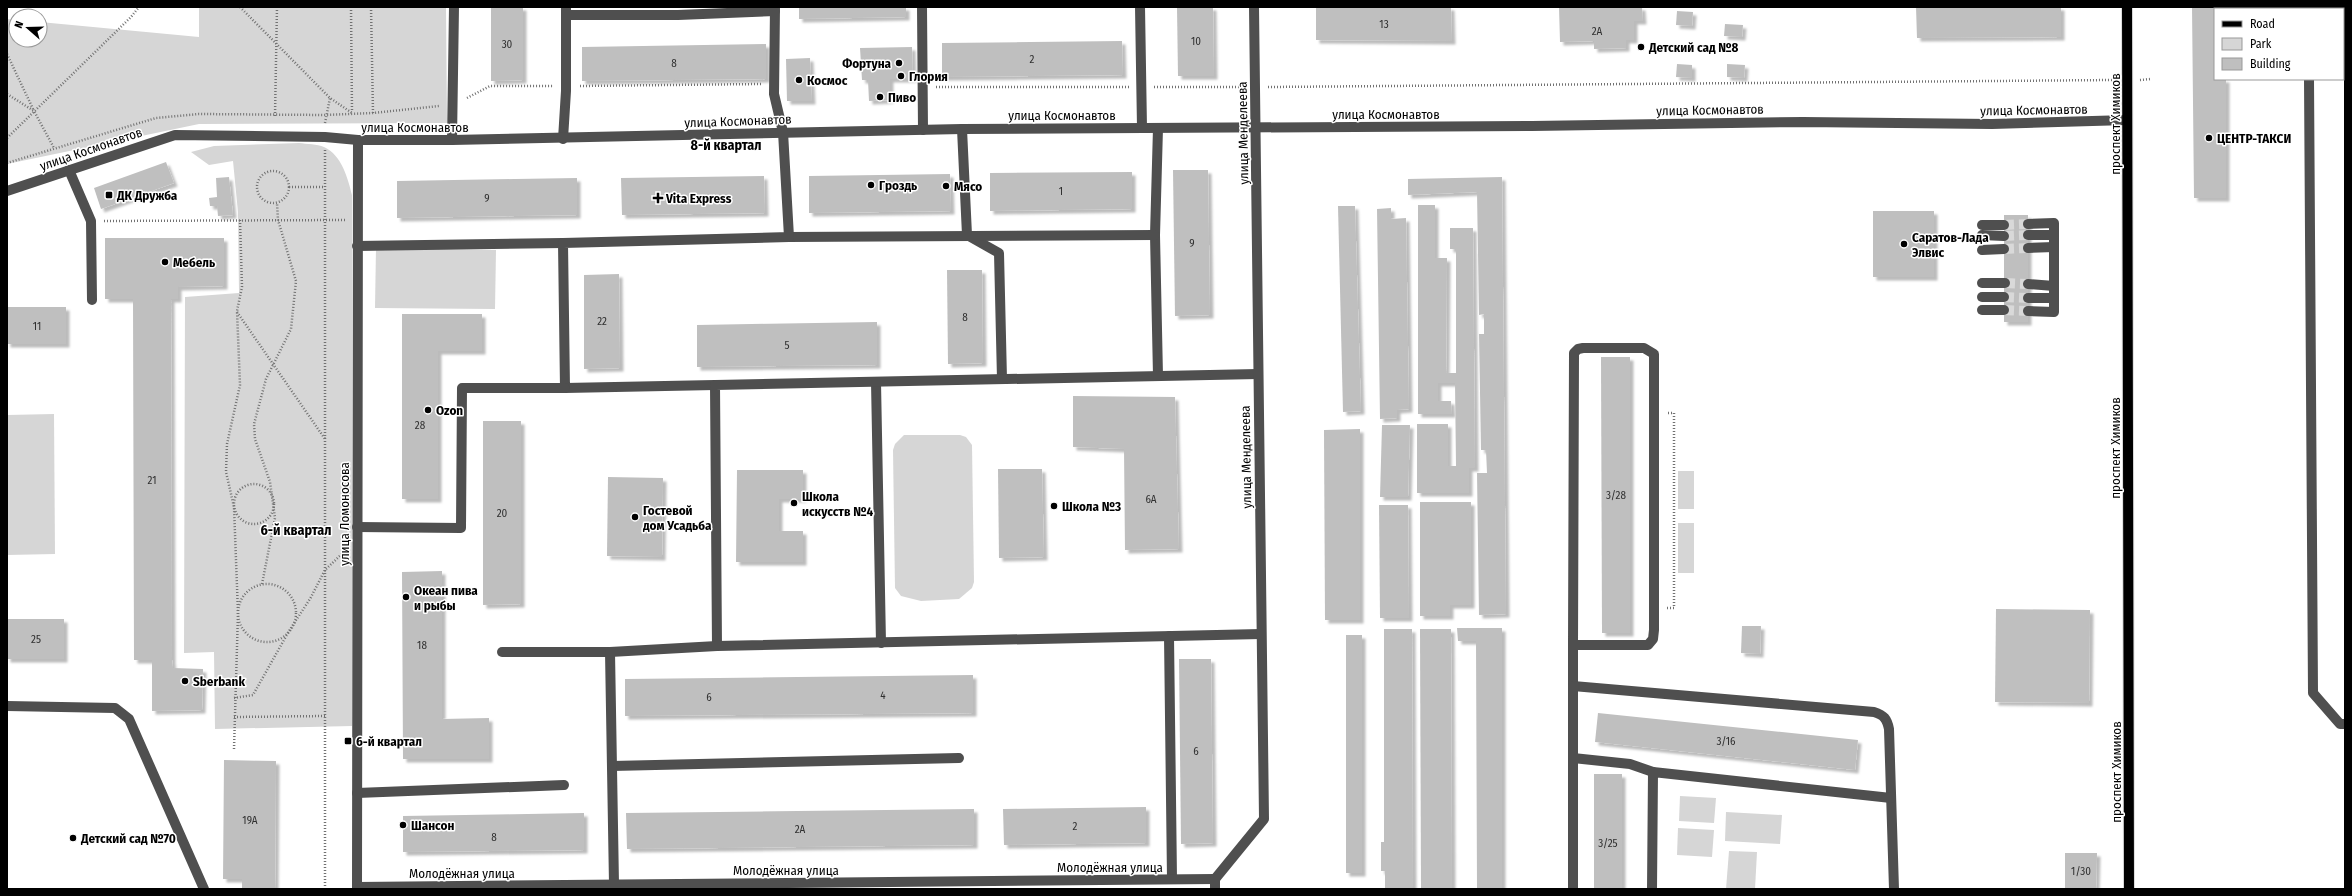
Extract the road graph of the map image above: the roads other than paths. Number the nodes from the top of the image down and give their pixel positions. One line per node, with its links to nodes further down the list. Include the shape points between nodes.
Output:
1 (454, 7): 18 (street)
2 (922, 7): 14 (street)
3 (1140, 7): 11 (street)
4 (1254, 7): 10 (street, улица Менделеева)
5 (2127, 7): 9 (main road, проспект Химиков)
6 (775, 9): 7 (street, via 678,15); 15 (street, via 774,94)
7 (566, 11): 16 (street)
8 (2309, 80): 65 (street, via 2313,693 2340,724)
9 (2127, 120): 10 (street, улица Космонавтов, via 1992,124 1803,122); 81 (main road, проспект Химиков)
10 (1256, 127): 12 (street, улица Космонавтов); 49 (street, улица Менделеева)
11 (1142, 128): 12 (street, улица Космонавтов); 13 (street, улица Космонавтов)
12 (1158, 128): 25 (street)
13 (962, 129): 14 (street, улица Космонавтов); 24 (street)
14 (923, 130): 15 (street, улица Космонавтов)
15 (783, 132): 16 (street, улица Космонавтов); 30 (street)
16 (563, 139): 18 (street, улица Космонавтов)
17 (358, 140): 18 (street, улица Космонавтов); 19 (street, улица Космонавтов, via 325,137 175,135); 32 (street, улица Ломоносова)
18 (452, 140)
19 (69, 170): 20 (street, улица Космонавтов); 45 (street, via 91,221)
20 (7, 192)
21 (2028, 224): 27 (street, via 2054,223)
22 (1982, 225): 23 (street)
23 (2004, 225)
24 (967, 235): 25 (street); 30 (street); 51 (street, via 999,253)
25 (1155, 235): 50 (street)
26 (2028, 235): 27 (street)
27 (2054, 235): 33 (street)
28 (1982, 236): 29 (street)
29 (2004, 236)
30 (789, 237): 31 (street)
31 (563, 243): 32 (street); 54 (street)
32 (357, 246): 55 (street, улица Ломоносова)
33 (2054, 247): 34 (street); 40 (street)
34 (2028, 248)
35 (2004, 249): 36 (street)
36 (1982, 250)
37 (1982, 283): 38 (street)
38 (2004, 283)
39 (2028, 284): 40 (street)
40 (2054, 286): 44 (street)
41 (2004, 297): 42 (street)
42 (1982, 298)
43 (2028, 298): 44 (street)
44 (2054, 298): 48 (street, via 2054,312)
45 (92, 300)
46 (1982, 310): 47 (street)
47 (2004, 310)
48 (2028, 311)
49 (1258, 374): 50 (street); 56 (street, улица Менделеева)
50 (1158, 376): 51 (street)
51 (1002, 379): 52 (street)
52 (876, 382): 53 (street); 58 (street)
53 (715, 385): 54 (street); 60 (street)
54 (565, 388): 55 (street, via 462,388 461,528)
55 (357, 527): 71 (street, улица Ломоносова)
56 (1261, 634): 57 (street); 75 (street, улица Менделеева, via 1264,819)
57 (1169, 636): 58 (street); 73 (street)
58 (881, 642): 60 (street)
59 (1573, 645): 59 (street, via 1574,353 1583,348 1644,348 1650,350 1654,359 1652,639 1648,645); 63 (street)
60 (717, 646): 62 (street)
61 (502, 652): 62 (street)
62 (610, 652): 68 (street)
63 (1573, 686): 67 (street); 72 (street, via 1874,712 1887,720 1889,728)
64 (7, 706): 77 (street, via 115,708 129,719)
65 (2345, 724)
66 (960, 758): 68 (street)
67 (1573, 758): 69 (street, via 1630,764); 78 (street)
68 (612, 766): 74 (street)
69 (1653, 772): 72 (street); 79 (street)
70 (564, 786): 71 (street)
71 (357, 793): 76 (street, улица Ломоносова)
72 (1891, 798): 80 (street)
73 (1172, 880): 74 (street, Молодёжная улица); 75 (street, Молодёжная улица)
74 (614, 884): 76 (street, Молодёжная улица)
75 (1215, 884)
76 (357, 888)
77 (204, 889)
78 (1573, 889)
79 (1652, 889)
80 (1894, 889)
81 (2130, 889)

